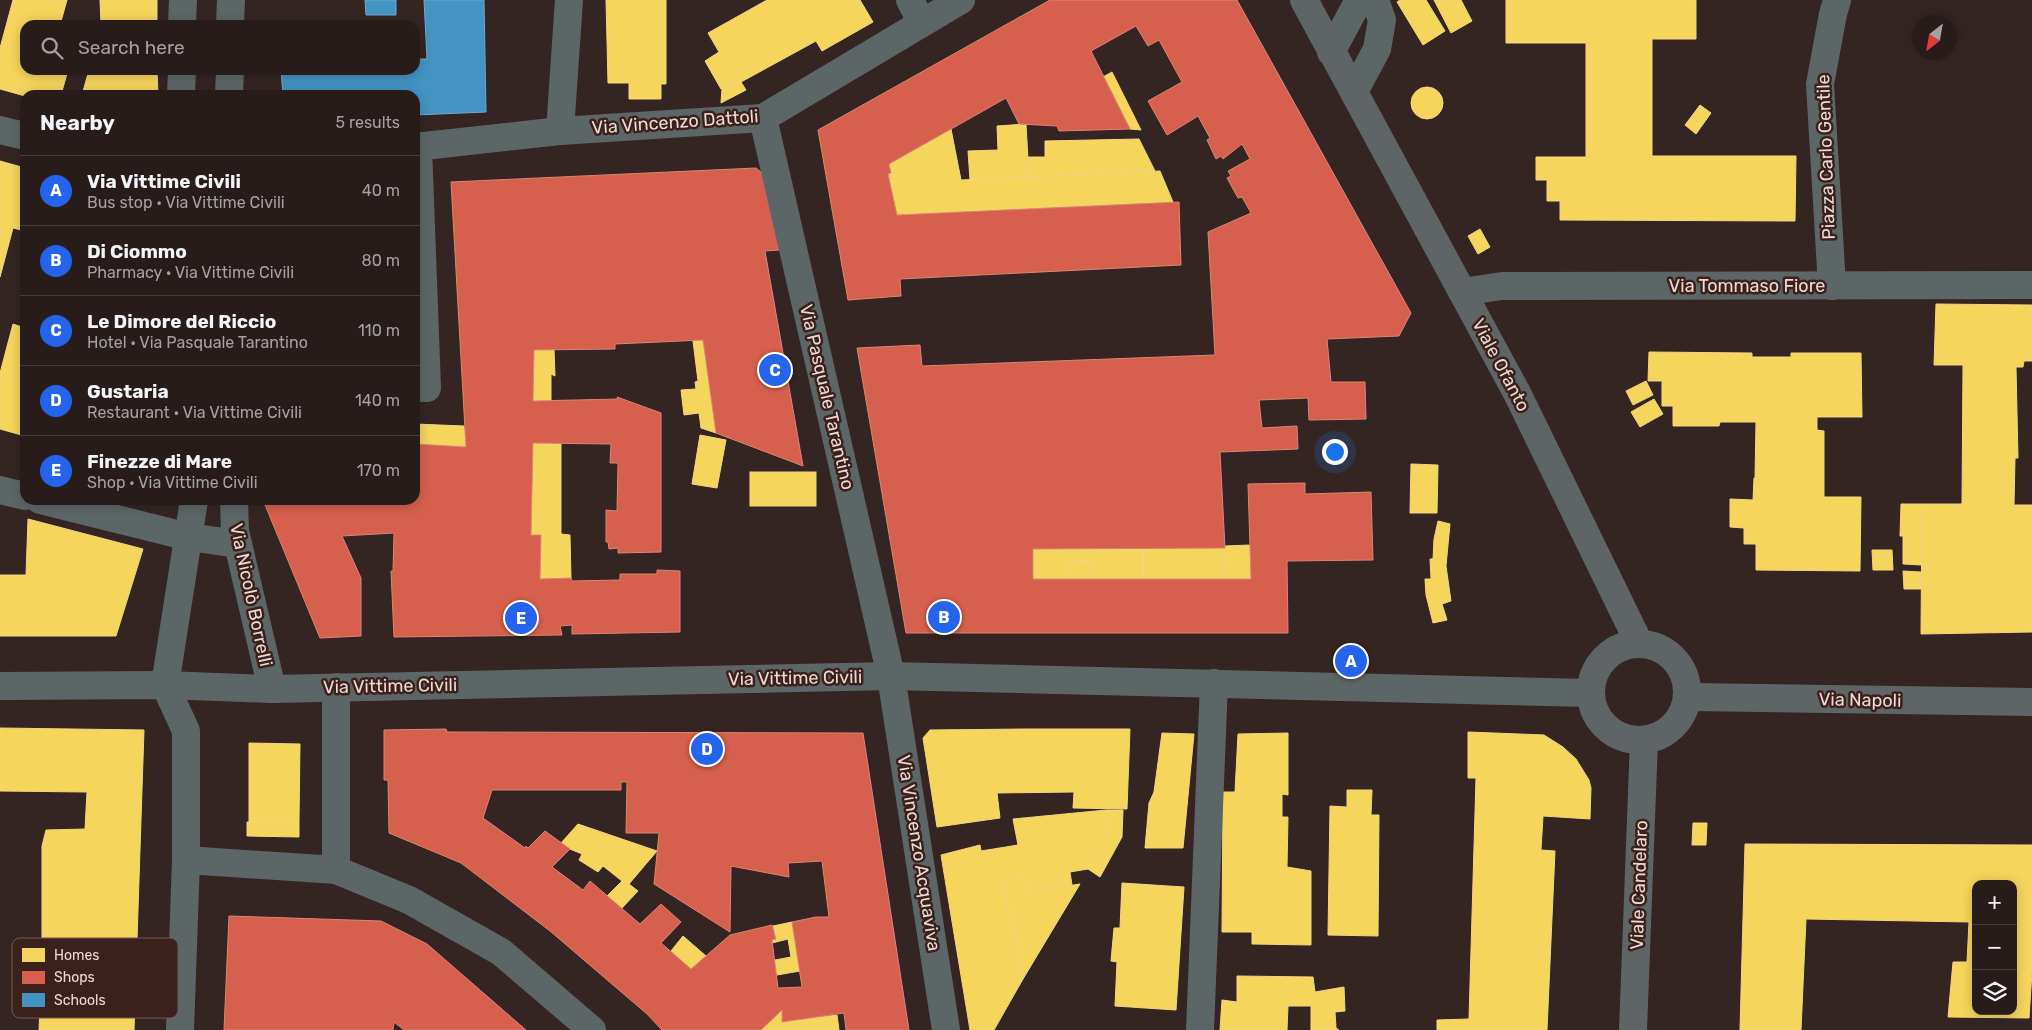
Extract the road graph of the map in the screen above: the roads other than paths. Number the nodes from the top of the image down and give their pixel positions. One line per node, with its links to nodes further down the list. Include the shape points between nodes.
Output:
1 (183, 0): 10 (street)
2 (230, 0): 11 (street)
3 (569, 0): 20 (street)
4 (961, 0): 9 (street, Via Vincenzo Dattoli)
5 (1304, 0): 12 (main road, Viale Ofanto)
6 (1359, 0): 12 (street)
7 (1375, 0): 17 (street, via 1382,20 1378,49)
8 (1837, 0): 25 (street, Piazza Carlo Gentile, via 1820,84)
9 (916, 12): 18 (street, Via Vincenzo Dattoli)
10 (182, 20)
11 (230, 20)
12 (1331, 52): 17 (main road, Viale Ofanto)
13 (182, 75): 15 (street)
14 (230, 75): 16 (street)
15 (182, 90)
16 (229, 90)
17 (1354, 92): 26 (main road, Viale Ofanto)
18 (762, 118): 20 (street, Via Vincenzo Dattoli); 36 (street, Via Pasquale Tarantino)
19 (0, 130): 21 (street)
20 (560, 131): 22 (street, Via Vincenzo Dattoli)
21 (20, 135)
22 (420, 147)
23 (420, 235): 27 (street, Via Vincenzo Dattoli, via 427,388)
24 (2032, 284): 25 (street, Via Tommaso Fiore)
25 (1832, 286): 26 (street, Via Tommaso Fiore, via 1502,286)
26 (1462, 292): 35 (main road, Viale Ofanto, via 1517,393)
27 (420, 388)
28 (0, 490): 29 (street)
29 (20, 495)
30 (61, 505): 33 (street)
31 (193, 505): 33 (street)
32 (234, 505): 34 (street, Via Nicolò Borrelli)
33 (189, 536): 34 (street); 38 (street)
34 (238, 544): 41 (street, Via Nicolò Borrelli)
35 (1640, 643): 42 (main road, via 1624,645 1610,652 1599,663); 43 (main road, via 1669,653 1680,665)
36 (891, 676): 37 (street, Via Vittime Civili); 40 (street, Via Vittime Civili); 50 (street, Via Vincenzo Acquaviva)
37 (1214, 683): 42 (street, Via Vittime Civili); 51 (street)
38 (165, 685): 39 (street, Via Vittime Civili); 41 (street, Via Vittime Civili); 46 (street, via 186,731)
39 (0, 686)
40 (336, 687): 41 (street, Via Vittime Civili); 47 (street)
41 (272, 689)
42 (1590, 693): 45 (main road, via 1600,722 1613,733 1628,739)
43 (1687, 697): 44 (main road, Via Napoli); 45 (main road, via 1683,713 1674,726 1660,736)
44 (2032, 702)
45 (1644, 740): 52 (main road, Viale Candelaro)
46 (186, 860): 47 (street); 48 (street)
47 (336, 870): 49 (street, via 409,900 501,952)
48 (180, 1030)
49 (592, 1030)
50 (946, 1030)
51 (1200, 1030)
52 (1633, 1030)

